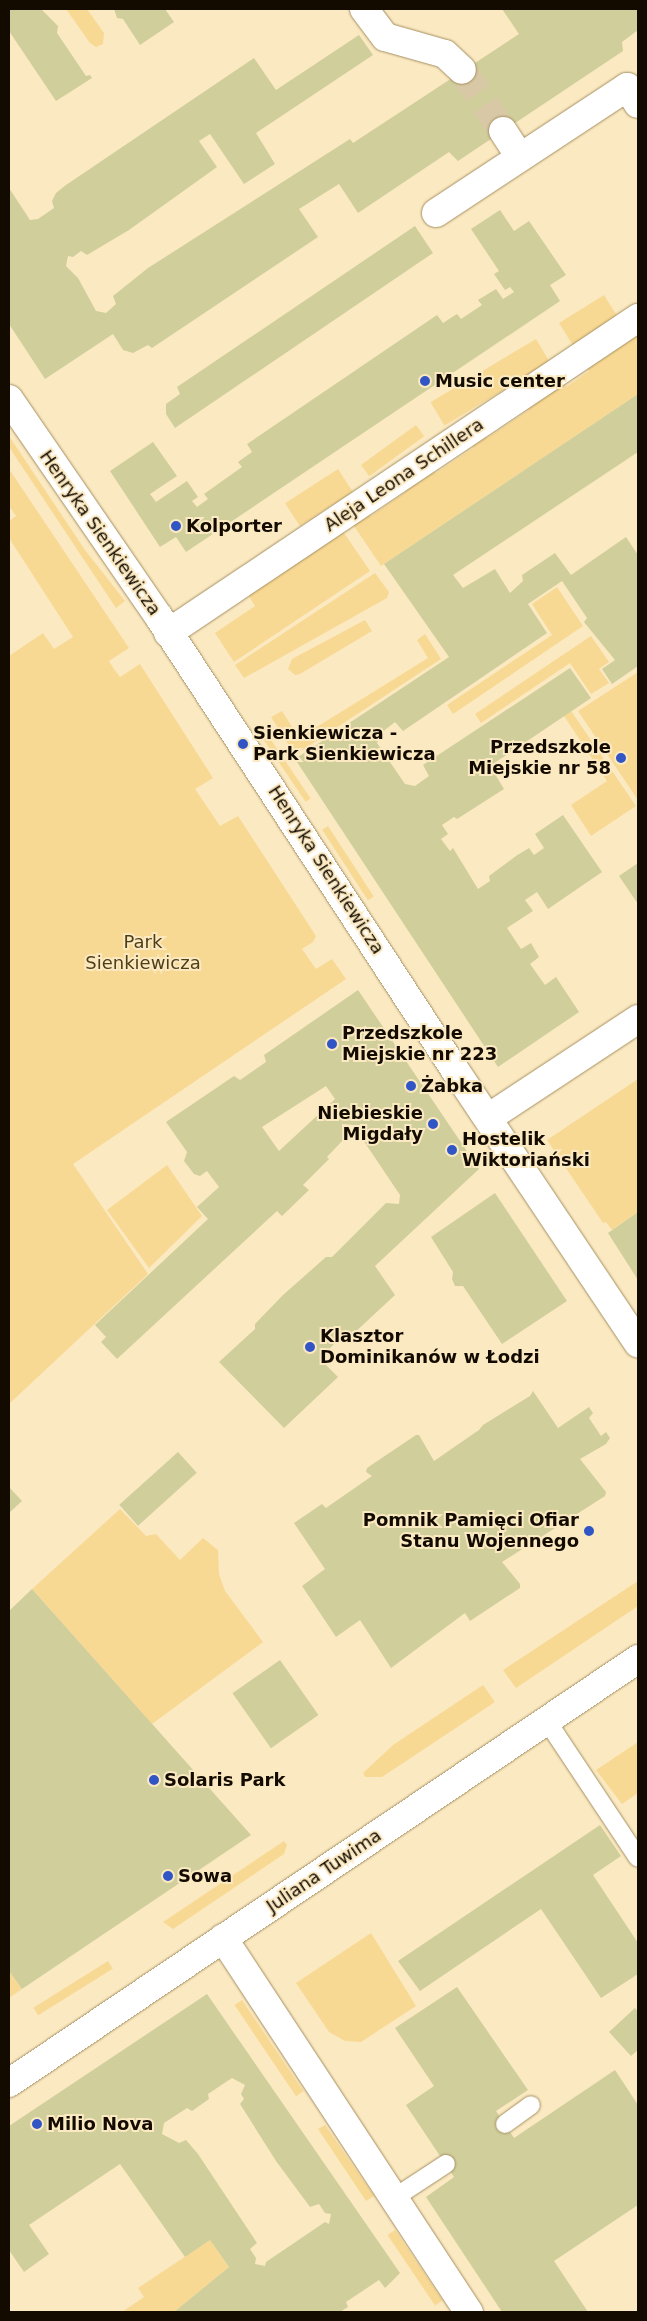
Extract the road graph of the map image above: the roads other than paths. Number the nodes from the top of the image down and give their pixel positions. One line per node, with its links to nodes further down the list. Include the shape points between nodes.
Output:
1 (364, 9): 2 (street, via 385,37 445,54)
2 (462, 70)
3 (638, 104): 5 (street, via 627,87)
4 (503, 131): 5 (street)
5 (520, 158): 6 (street)
6 (436, 214)
7 (638, 318): 9 (street, Aleja Leona Schillera)
8 (9, 399): 9 (street, Henryka Sienkiewicza)
9 (168, 632): 11 (street, Henryka Sienkiewicza)
10 (638, 1019): 11 (street)
11 (488, 1118): 12 (street, Henryka Sienkiewicza)
12 (638, 1343)
13 (638, 1659): 14 (street, Juliana Tuwima)
14 (547, 1720): 15 (lane); 16 (street, Juliana Tuwima)
15 (638, 1858)
16 (223, 1938): 17 (street, Juliana Tuwima); 21 (street)
17 (9, 2083)
18 (531, 2105): 19 (lane)
19 (505, 2124)
20 (446, 2164): 21 (lane)
21 (394, 2198): 22 (street)
22 (469, 2312)

